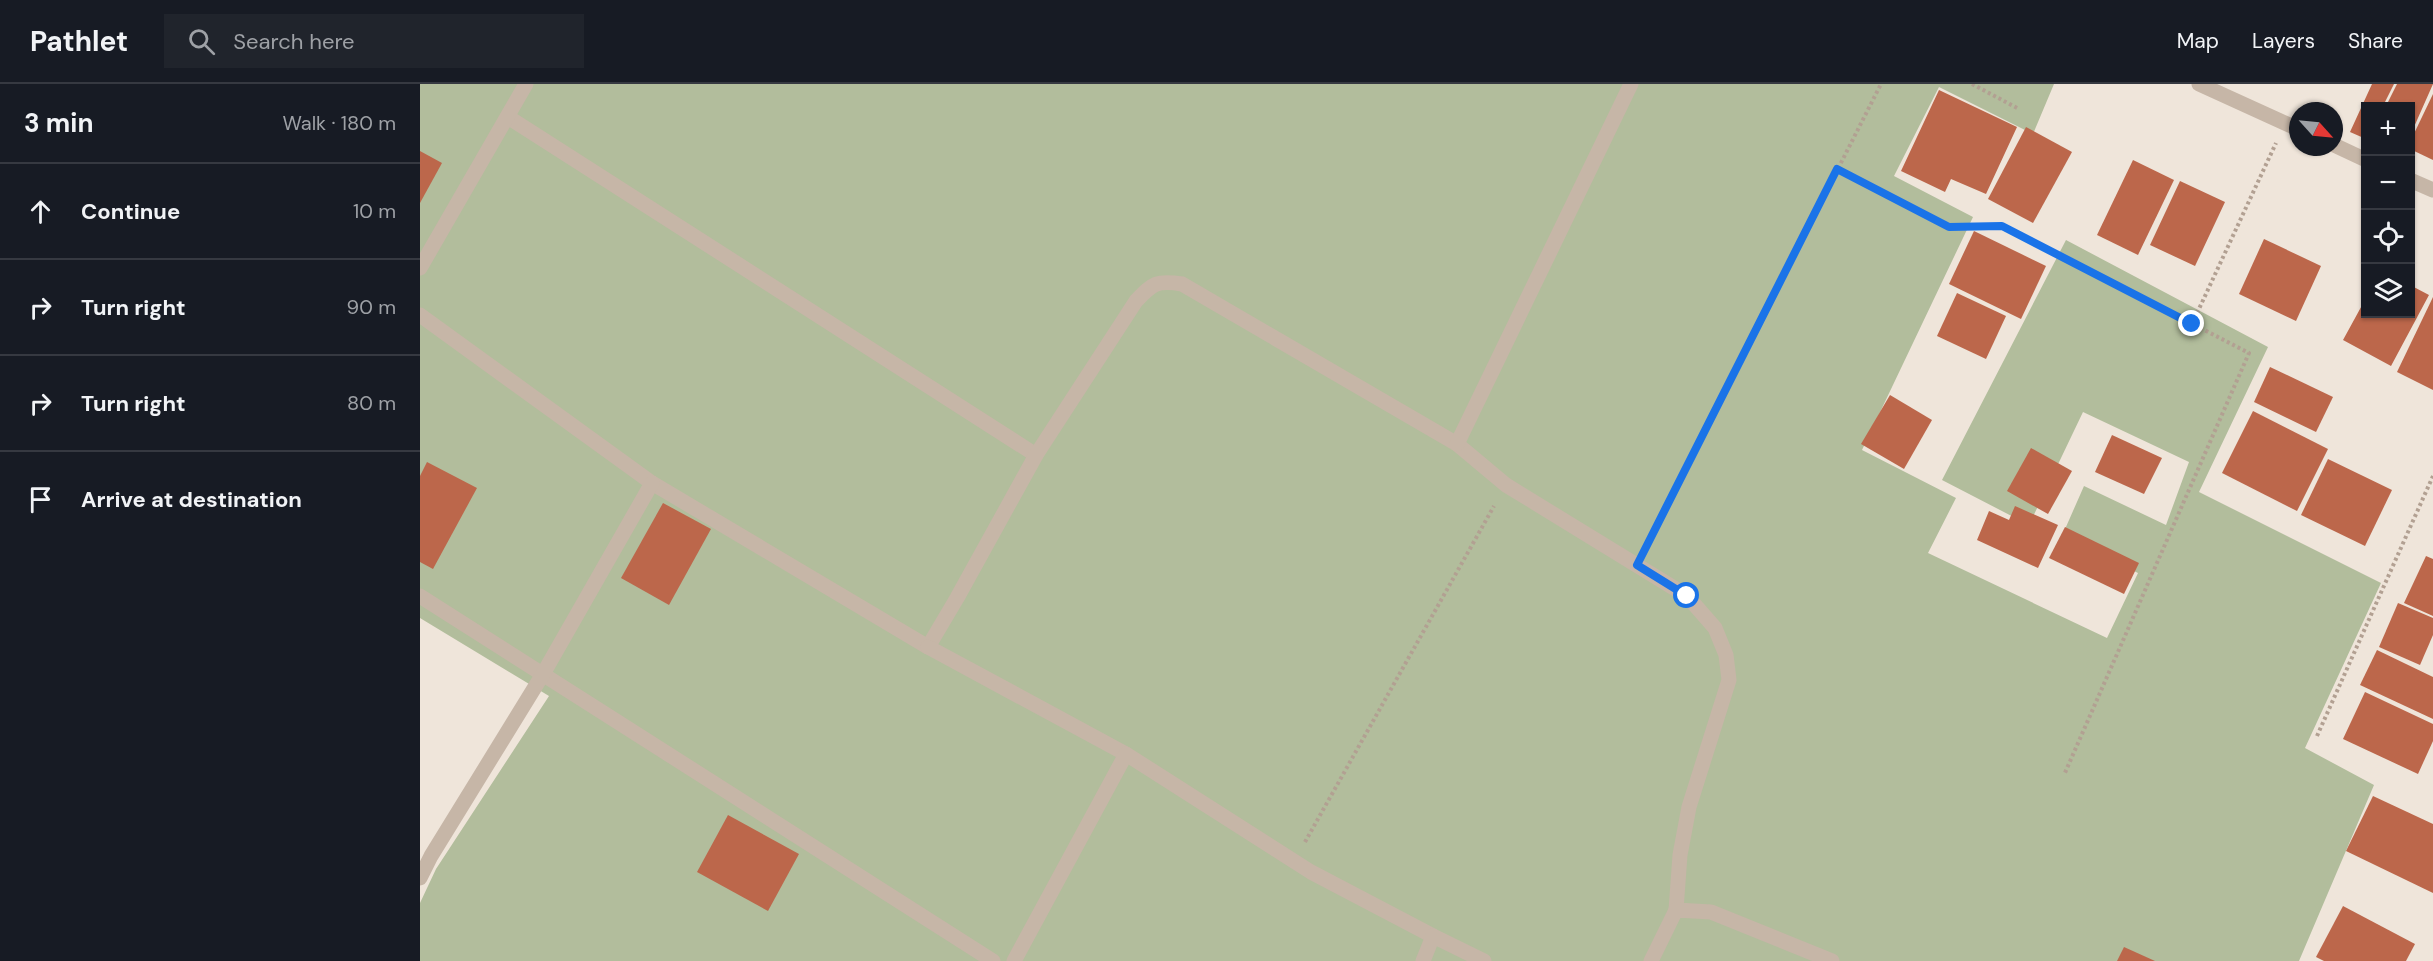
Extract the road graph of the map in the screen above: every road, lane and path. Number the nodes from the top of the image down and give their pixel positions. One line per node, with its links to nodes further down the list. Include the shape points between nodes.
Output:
1 (526, 84): 7 (street)
2 (1631, 84): 18 (street)
3 (1881, 84): 12 (path)
4 (1972, 84): 6 (path)
5 (2199, 84): 8 (street)
6 (2019, 109)
7 (508, 117): 15 (street); 19 (street)
8 (2289, 125)
9 (2289, 132): 17 (path)
10 (2343, 149): 11 (street)
11 (2361, 158)
12 (1837, 169): 17 (path, via 1949,227 2002,226); 23 (path)
13 (2415, 182): 14 (street)
14 (2433, 190)
15 (420, 268)
16 (420, 315): 21 (street)
17 (2192, 324): 29 (path, via 2249,353)
18 (1457, 444): 19 (street, via 1182,284 1163,281 1149,287 1136,301); 22 (street)
19 (1036, 455): 25 (street)
20 (2433, 476): 27 (path)
21 (652, 483): 25 (street); 26 (street)
22 (1506, 485): 23 (street); 31 (path, via 1304,845)
23 (1637, 565): 33 (street, via 1687,596 1715,628 1726,655 1729,680 1689,807)
24 (420, 596): 26 (street)
25 (928, 647): 28 (street)
26 (543, 674): 30 (street); 35 (street)
27 (2317, 736)
28 (1126, 754): 31 (street); 36 (street)
29 (2064, 776)
30 (426, 852): 32 (street)
31 (1311, 872): 34 (street)
32 (420, 878)
33 (1676, 910): 39 (street); 40 (street, via 1711,912)
34 (1433, 936): 37 (street); 38 (street)
35 (993, 961)
36 (1014, 961)
37 (1423, 961)
38 (1484, 961)
39 (1651, 961)
40 (1832, 961)

